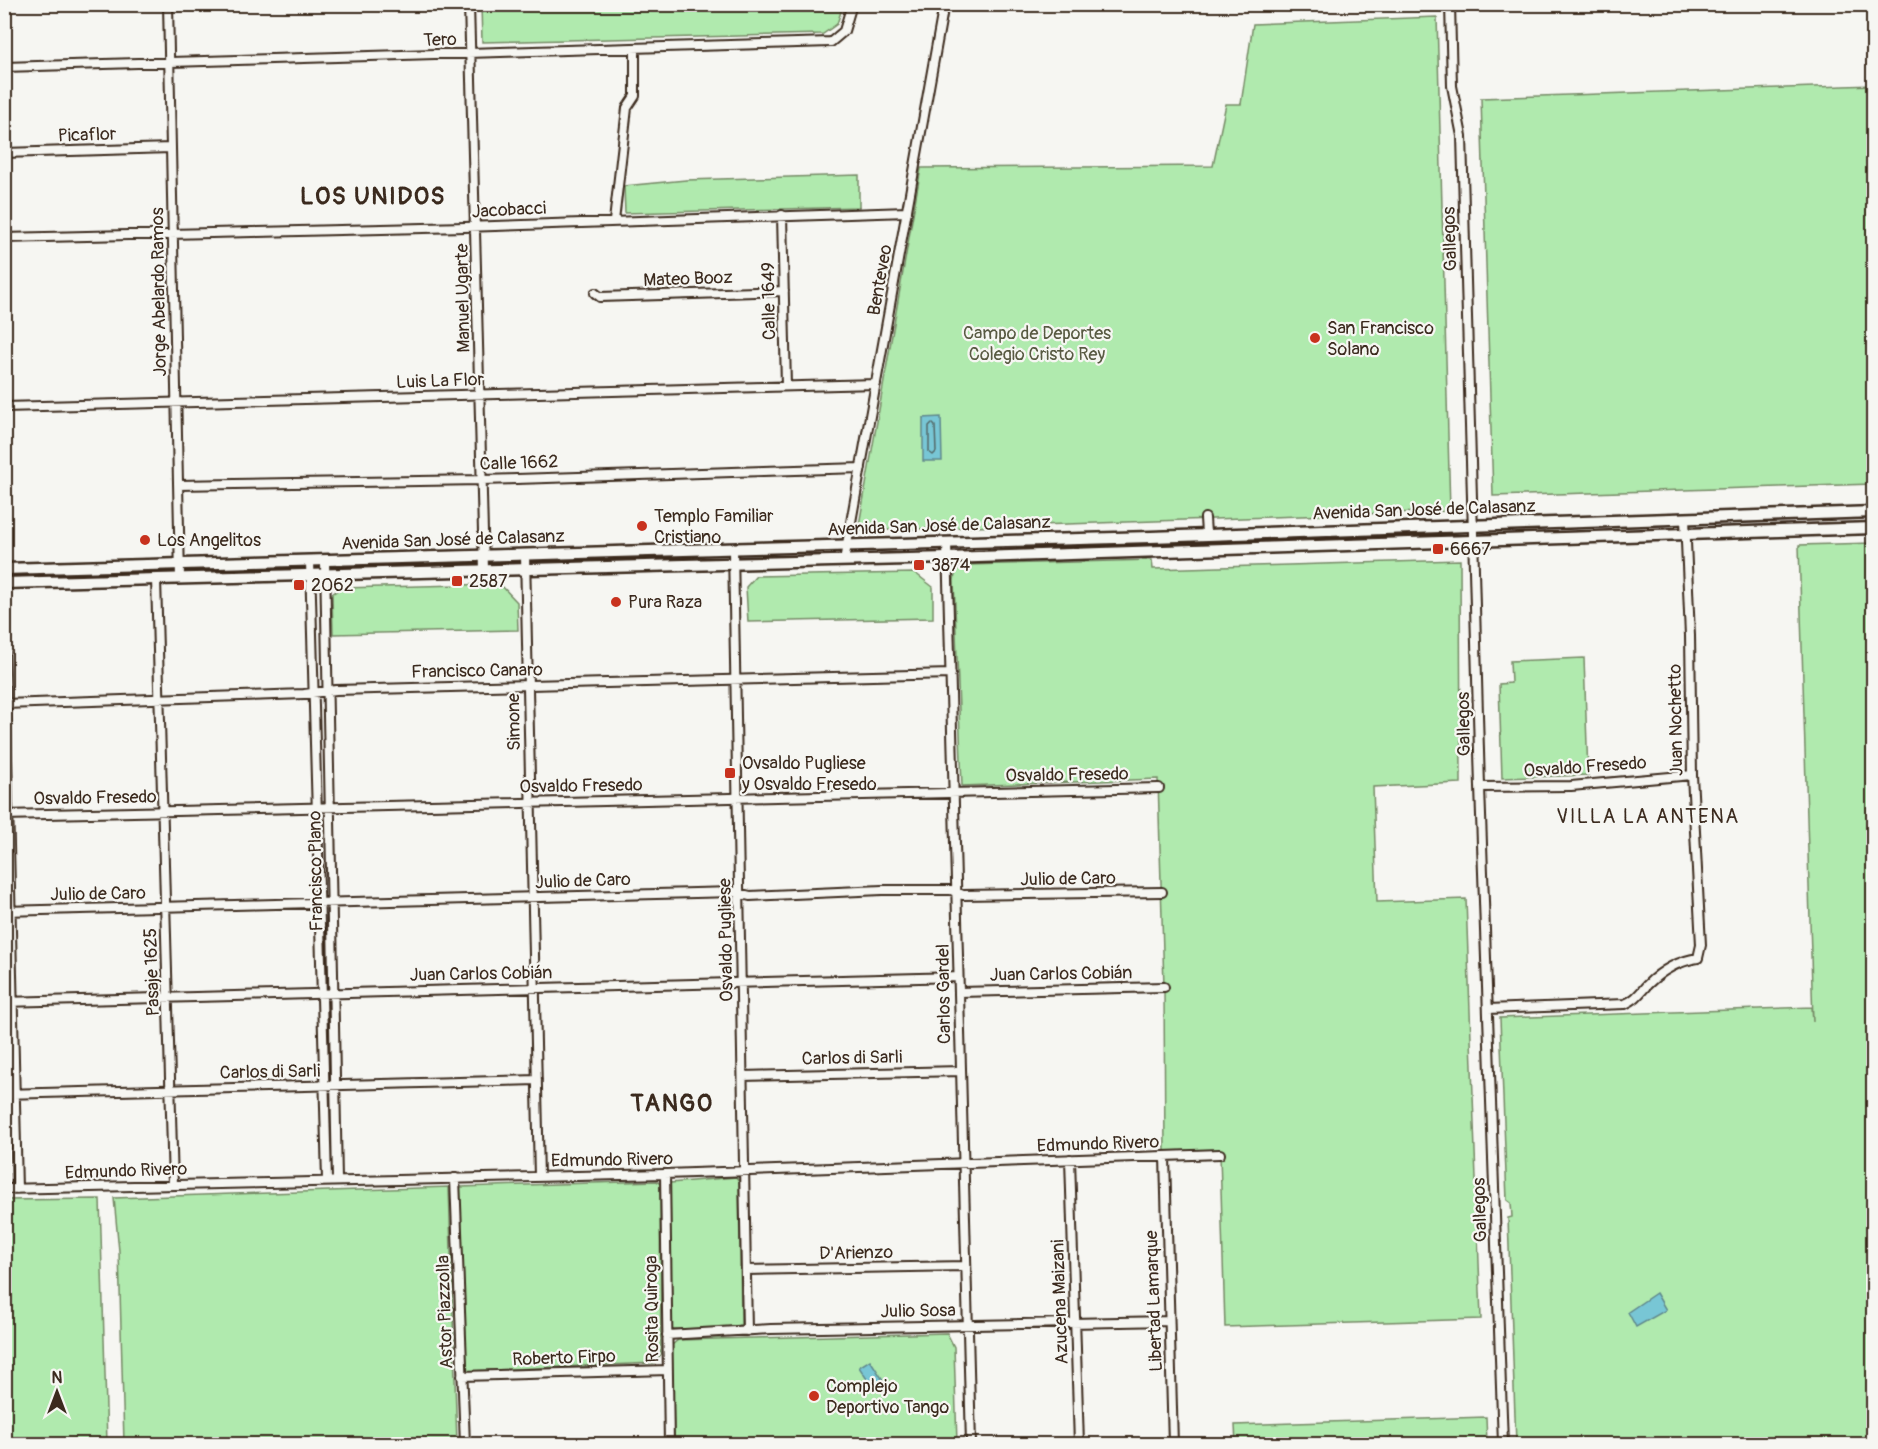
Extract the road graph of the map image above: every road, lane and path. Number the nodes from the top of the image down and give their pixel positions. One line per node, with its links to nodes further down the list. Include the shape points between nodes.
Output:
1 (168, 4): 8 (street, Jorge Abelardo Ramos)
2 (469, 4): 7 (street, Manuel Ugarte)
3 (852, 4): 6 (street, Tero, via 844,31 831,42)
4 (944, 4): 12 (street, Benteveo)
5 (1450, 4): 31 (street, Gallegos, via 1452,86 1462,136)
6 (635, 49): 7 (street, Tero); 14 (street, via 635,96 627,108)
7 (470, 54): 8 (street, Tero); 15 (street, Manuel Ugarte)
8 (169, 62): 9 (street, Tero); 10 (street, Jorge Abelardo Ramos)
9 (4, 67)
10 (171, 147): 11 (street, Picaflor); 16 (street, Jorge Abelardo Ramos)
11 (4, 153)
12 (907, 212): 13 (street, Jacobacci); 20 (street, Benteveo)
13 (782, 215): 14 (street, Jacobacci); 18 (street, Calle 1649)
14 (614, 220): 15 (street, Jacobacci)
15 (477, 226): 16 (street, Jacobacci); 22 (street, Manuel Ugarte)
16 (173, 234): 17 (street, Jacobacci); 23 (street, Jorge Abelardo Ramos)
17 (4, 238)
18 (784, 291): 19 (street, Mateo Booz, via 600,297); 21 (street, Calle 1649)
19 (596, 293)
20 (876, 384): 21 (street, Luis La Flor); 25 (street, Benteveo)
21 (786, 386): 22 (street, Luis La Flor)
22 (479, 394): 23 (street, Luis La Flor); 26 (street, Manuel Ugarte)
23 (177, 403): 24 (street, Luis La Flor); 27 (street, Jorge Abelardo Ramos)
24 (4, 407)
25 (861, 468): 26 (street, Calle 1662); 37 (street, Benteveo)
26 (482, 480): 27 (street, Calle 1662); 40 (street, Manuel Ugarte)
27 (178, 485): 45 (street, Jorge Abelardo Ramos)
28 (1874, 512): 30 (main road, Avenida San José de Calasanz)
29 (1205, 518): 33 (street)
30 (1685, 518): 31 (main road, Avenida San José de Calasanz); 34 (street, Juan Nochetto)
31 (1474, 524): 33 (main road, Avenida San José de Calasanz); 35 (street, Gallegos)
32 (1874, 528): 34 (main road, Avenida San José de Calasanz)
33 (1206, 534): 36 (main road, Avenida San José de Calasanz)
34 (1686, 534): 35 (main road, Avenida San José de Calasanz); 63 (street, Juan Nochetto)
35 (1475, 541): 41 (main road, Avenida San José de Calasanz); 64 (street, Gallegos)
36 (947, 543): 37 (main road, Avenida San José de Calasanz); 41 (street, Carlos Gardel)
37 (847, 546): 38 (main road, Avenida San José de Calasanz); 44 (street, Benteveo)
38 (733, 549): 39 (main road, Avenida San José de Calasanz); 46 (street, Osvaldo Pugliese)
39 (525, 555): 40 (main road, Avenida San José de Calasanz); 48 (street, Simone)
40 (484, 556): 43 (main road, Avenida San José de Calasanz); 49 (street, Manuel Ugarte)
41 (947, 558): 44 (main road, Avenida San José de Calasanz); 56 (street, Carlos Gardel)
42 (310, 561): 43 (main road, Avenida San José de Calasanz); 45 (main road, Avenida San José de Calasanz); 50 (street, Francisco Plano)
43 (325, 561): 51 (street, Francisco Plano)
44 (844, 561): 46 (main road, Avenida San José de Calasanz)
45 (180, 564): 47 (main road, Avenida San José de Calasanz); 52 (street, Jorge Abelardo Ramos)
46 (733, 564): 48 (main road, Avenida San José de Calasanz); 57 (street, Osvaldo Pugliese)
47 (4, 569)
48 (526, 569): 49 (main road, Avenida San José de Calasanz); 58 (street, Simone)
49 (484, 570): 51 (main road, Avenida San José de Calasanz)
50 (310, 575): 51 (main road, Avenida San José de Calasanz); 52 (main road, Avenida San José de Calasanz); 60 (street, Francisco Plano)
51 (325, 575): 59 (street, Francisco Plano)
52 (180, 578): 53 (main road, Avenida San José de Calasanz)
53 (156, 579): 54 (main road, Avenida San José de Calasanz); 61 (street, Pasaje 1625)
54 (4, 583)
55 (4, 630): 62 (street)
56 (951, 674): 57 (street, Francisco Canaro); 66 (street, Carlos Gardel)
57 (735, 680): 58 (street, Francisco Canaro); 67 (street, Osvaldo Pugliese)
58 (528, 685): 59 (street, Francisco Canaro); 68 (street, Simone)
59 (328, 691): 60 (street, Francisco Canaro); 69 (street, Francisco Plano)
60 (314, 693): 61 (street, Francisco Canaro); 70 (street, Francisco Plano)
61 (159, 699): 62 (street, Francisco Canaro); 71 (street, Pasaje 1625)
62 (5, 704): 72 (street)
63 (1692, 774): 64 (street, Osvaldo Fresedo, via 1571,786); 90 (street, Juan Nochetto, via 1701,945 1698,958 1669,968 1636,999 1625,1004)
64 (1480, 787): 90 (street, Gallegos)
65 (1159, 788): 66 (street, Osvaldo Fresedo)
66 (954, 793): 67 (street, Osvaldo Fresedo); 73 (street, Carlos Gardel)
67 (737, 798): 68 (street, Osvaldo Fresedo); 75 (street, Osvaldo Pugliese)
68 (531, 802): 69 (street, Osvaldo Fresedo); 76 (street, Simone)
69 (330, 806): 70 (street, Osvaldo Fresedo); 78 (street, Francisco Plano)
70 (317, 807): 71 (street, Osvaldo Fresedo); 77 (street, Francisco Plano)
71 (163, 811): 72 (street, Osvaldo Fresedo); 79 (street, Pasaje 1625)
72 (6, 815): 80 (street)
73 (956, 892): 74 (street, Julio de Caro); 75 (street, Julio de Caro, via 882,890 750,897); 81 (street, Carlos Gardel)
74 (1162, 892)
75 (740, 894): 76 (street, Julio de Caro); 82 (street, Osvaldo Pugliese)
76 (533, 897): 78 (street, Julio de Caro); 83 (street, Simone)
77 (319, 903): 78 (street, Julio de Caro); 79 (street, Julio de Caro); 87 (street, Francisco Plano)
78 (332, 903): 85 (street, Francisco Plano)
79 (165, 907): 80 (street, Julio de Caro); 88 (street, Pasaje 1625)
80 (8, 911): 89 (street)
81 (958, 977): 82 (street, Juan Carlos Cobián); 86 (street, Carlos Gardel)
82 (743, 984): 83 (street, Juan Carlos Cobián); 92 (street, Osvaldo Pugliese)
83 (535, 987): 85 (street, Juan Carlos Cobián); 93 (street, Simone)
84 (1164, 987): 86 (street, Juan Carlos Cobián)
85 (334, 992): 87 (street, Juan Carlos Cobián); 94 (street, Francisco Plano)
86 (959, 992): 91 (street, Carlos Gardel)
87 (322, 993): 88 (street, Juan Carlos Cobián); 95 (street, Francisco Plano)
88 (168, 997): 89 (street, Juan Carlos Cobián); 96 (street, Pasaje 1625)
89 (9, 1002): 98 (street)
90 (1488, 1009): 126 (street, Gallegos)
91 (961, 1071): 92 (street, Carlos di Sarli); 102 (street, Carlos Gardel)
92 (743, 1076): 103 (street, Osvaldo Pugliese)
93 (537, 1080): 94 (street, Carlos di Sarli); 105 (street, Simone)
94 (336, 1085): 95 (street, Carlos di Sarli); 108 (street, Francisco Plano)
95 (324, 1086): 96 (street, Carlos di Sarli); 107 (street, Francisco Plano)
96 (171, 1089): 98 (street, Carlos di Sarli); 109 (street, Pasaje 1625)
97 (4, 1094): 98 (street, Carlos di Sarli)
98 (14, 1094): 111 (street)
99 (1220, 1154): 100 (street, Edmundo Rivero)
100 (1165, 1157): 101 (street, Edmundo Rivero); 114 (street, Libertad Lamarque)
101 (1070, 1159): 102 (street, Edmundo Rivero); 115 (street, Azucena Maizani)
102 (963, 1165): 103 (street, Edmundo Rivero); 112 (street, Carlos Gardel)
103 (744, 1172): 104 (street, Edmundo Rivero); 113 (street, Osvaldo Pugliese)
104 (665, 1174): 105 (street, Edmundo Rivero); 118 (street, Rosita Quiroga)
105 (539, 1177): 106 (street, Edmundo Rivero)
106 (455, 1178): 108 (street, Edmundo Rivero); 120 (street, Astor Piazzolla)
107 (327, 1180): 108 (street, Edmundo Rivero); 109 (street, Edmundo Rivero)
108 (337, 1180)
109 (173, 1185): 111 (street, Edmundo Rivero)
110 (4, 1189): 111 (street, Edmundo Rivero)
111 (16, 1189)
112 (966, 1266): 113 (street, D'Arienzo); 116 (street, Carlos Gardel)
113 (746, 1270): 117 (street, Osvaldo Pugliese)
114 (1169, 1321): 115 (street, Julio Sosa); 125 (street, Libertad Lamarque)
115 (1075, 1323): 116 (street, Julio Sosa); 124 (street, Azucena Maizani)
116 (968, 1325): 117 (street, Julio Sosa); 123 (street, Carlos Gardel)
117 (747, 1331): 118 (street, Julio Sosa)
118 (667, 1335): 119 (street, Rosita Quiroga)
119 (668, 1370): 120 (street, Roberto Firpo); 122 (street, Rosita Quiroga)
120 (462, 1376): 121 (street, Astor Piazzolla)
121 (465, 1444)
122 (669, 1444)
123 (971, 1444)
124 (1079, 1444)
125 (1173, 1444)
126 (1503, 1444)

